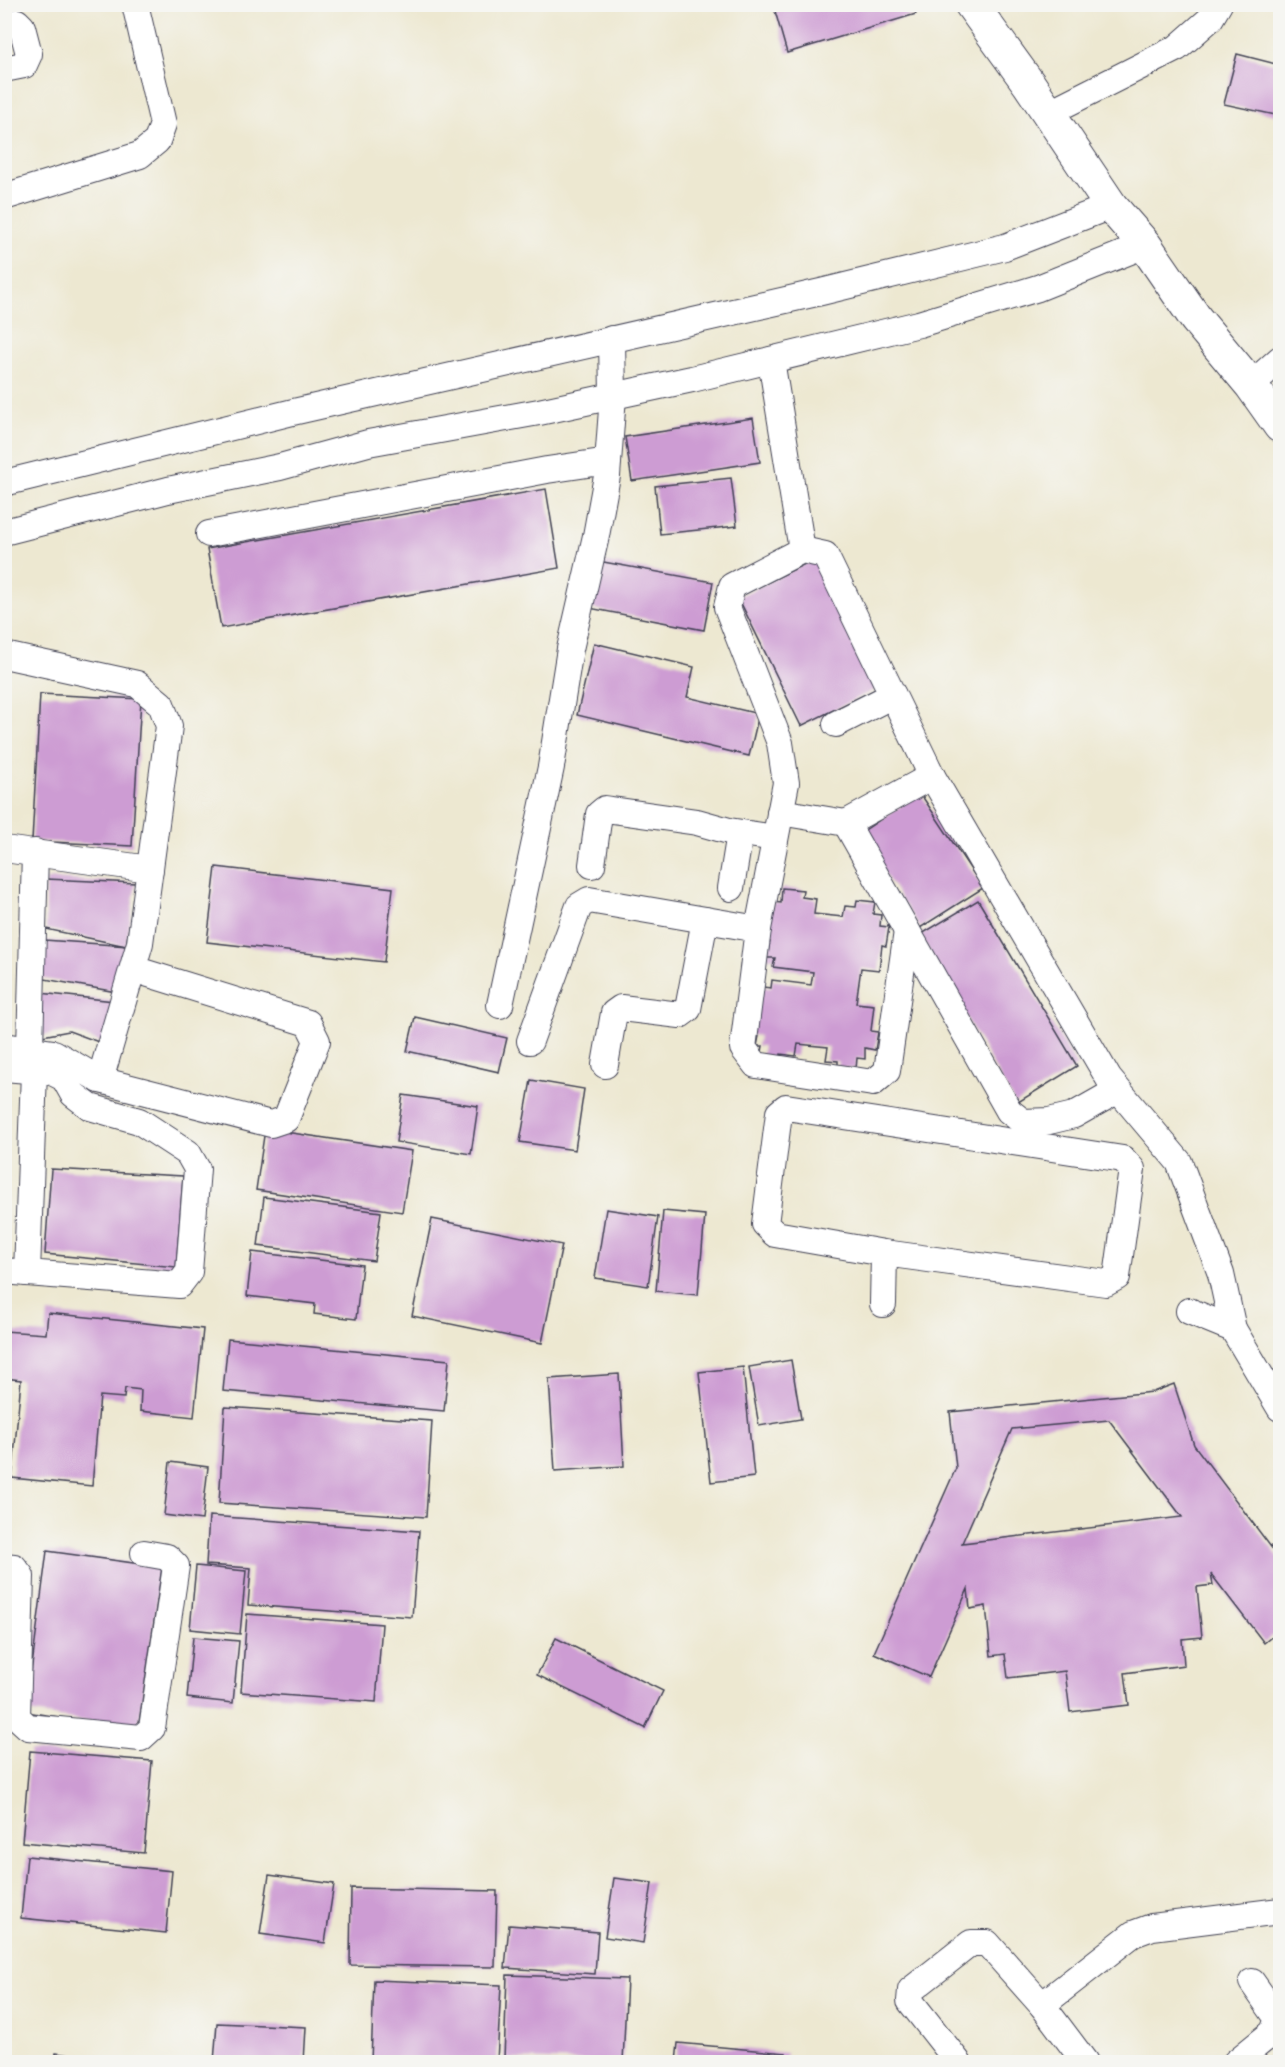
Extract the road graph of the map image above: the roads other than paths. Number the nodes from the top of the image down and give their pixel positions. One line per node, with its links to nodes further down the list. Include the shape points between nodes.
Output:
1 (135, 4): 7 (street, via 163,124 157,141 140,155)
2 (971, 4): 6 (street)
3 (1219, 4): 6 (street, via 1210,19 1178,48)
4 (4, 25): 5 (street, via 17,22 22,27 29,54 24,65)
5 (4, 69)
6 (1048, 113): 8 (street)
7 (4, 197)
8 (1111, 206): 9 (street); 10 (street, via 1005,247)
9 (1144, 245): 12 (street, via 1038,288 919,324); 13 (street, via 1196,319)
10 (612, 339): 14 (street); 17 (street)
11 (1281, 359): 13 (street)
12 (771, 360): 14 (street); 20 (street)
13 (1251, 386): 15 (street)
14 (613, 396): 16 (street); 18 (street, via 368,443)
15 (1281, 426)
16 (608, 461): 19 (street); 38 (street, via 551,767)
17 (4, 483)
18 (4, 532)
19 (208, 534)
20 (802, 550): 22 (street, via 825,555); 25 (street, via 732,586 728,607 780,743 786,783)
21 (4, 655): 32 (street, via 137,684 161,704 169,726)
22 (893, 695): 23 (street); 24 (street)
23 (836, 724)
24 (932, 776): 26 (street); 45 (street)
25 (780, 812): 26 (street); 28 (street)
26 (846, 823): 36 (street)
27 (740, 833): 28 (street); 31 (street, via 697,822 605,809 599,814); 33 (street)
28 (775, 838): 35 (street)
29 (4, 849): 30 (street)
30 (35, 852): 32 (street); 41 (street)
31 (592, 865)
32 (150, 868): 37 (street)
33 (731, 888)
34 (705, 920): 35 (street); 39 (street, via 589,900 579,906); 42 (street, via 688,1009 680,1015 621,1008 614,1012)
35 (758, 929): 36 (street, via 743,1048 756,1065 873,1083 887,1071)
36 (907, 931): 45 (street, via 1009,1111 1023,1122 1074,1115)
37 (133, 969): 44 (street); 44 (street, via 308,1023 317,1041 286,1119 271,1124)
38 (500, 1005)
39 (530, 1041)
40 (4, 1046): 41 (street)
41 (32, 1060): 43 (street); 44 (street, via 54,1053); 47 (street); 47 (street, via 64,1078 73,1094 90,1107 139,1121 188,1153 197,1169 189,1272 178,1285)
42 (605, 1065)
43 (4, 1068)
44 (100, 1080)
45 (1118, 1090): 50 (street, via 1179,1162 1221,1274)
46 (884, 1253): 46 (street, via 775,1234 765,1224 779,1113 786,1107 1123,1160 1132,1170 1117,1277 1106,1283); 48 (street)
47 (16, 1272)
48 (883, 1304)
49 (1189, 1311): 50 (street)
50 (1233, 1329): 51 (street)
51 (1281, 1408)
52 (144, 1553): 53 (street, via 166,1557 176,1566 152,1728 141,1738 28,1728 17,1717 21,1576 14,1567)
53 (4, 1566)
54 (1281, 1911): 56 (street, via 1152,1927 1134,1934)
55 (1252, 1982): 59 (street, via 1278,2019 1273,2032)
56 (1042, 2005): 57 (street, via 987,1943 971,1943 911,1990 910,2001); 58 (street)
57 (958, 2062)
58 (1086, 2062)
59 (1236, 2062)

